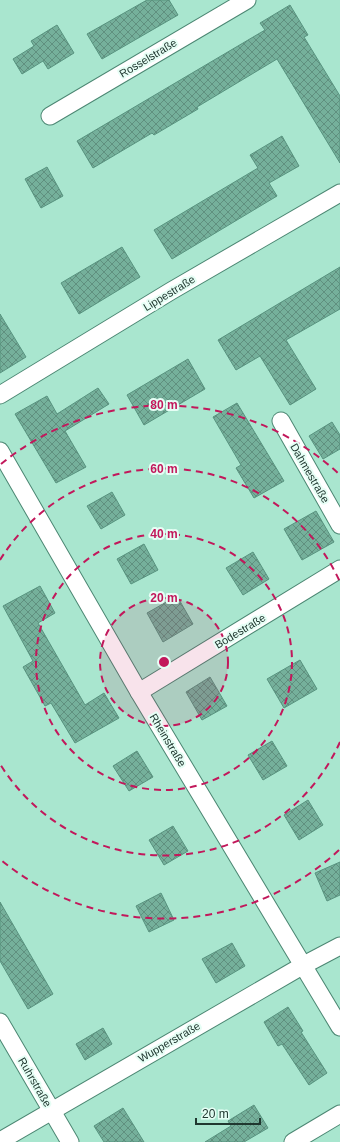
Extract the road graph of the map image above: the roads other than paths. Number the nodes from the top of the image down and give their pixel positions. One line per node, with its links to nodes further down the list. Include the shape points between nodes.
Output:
1 (246, 0): 2 (street, Rosselstraße)
2 (50, 116)
3 (340, 193): 4 (street, Lippestraße, via 171,291)
4 (0, 395)
5 (281, 421): 7 (street, Dahmestraße)
6 (0, 451): 9 (street, Rheinstraße)
7 (340, 525)
8 (340, 569): 9 (street, Bodestraße)
9 (139, 692): 11 (street, Rheinstraße)
10 (340, 946): 11 (street, Wupperstraße)
11 (302, 966): 13 (street, Rheinstraße); 14 (street, Wupperstraße)
12 (0, 1022): 14 (street, Ruhrstraße)
13 (340, 1027)
14 (52, 1110): 16 (street, Wupperstraße); 17 (street, Ruhrstraße)
15 (340, 1114): 18 (street)
16 (0, 1141)
17 (70, 1142)
18 (293, 1142)

